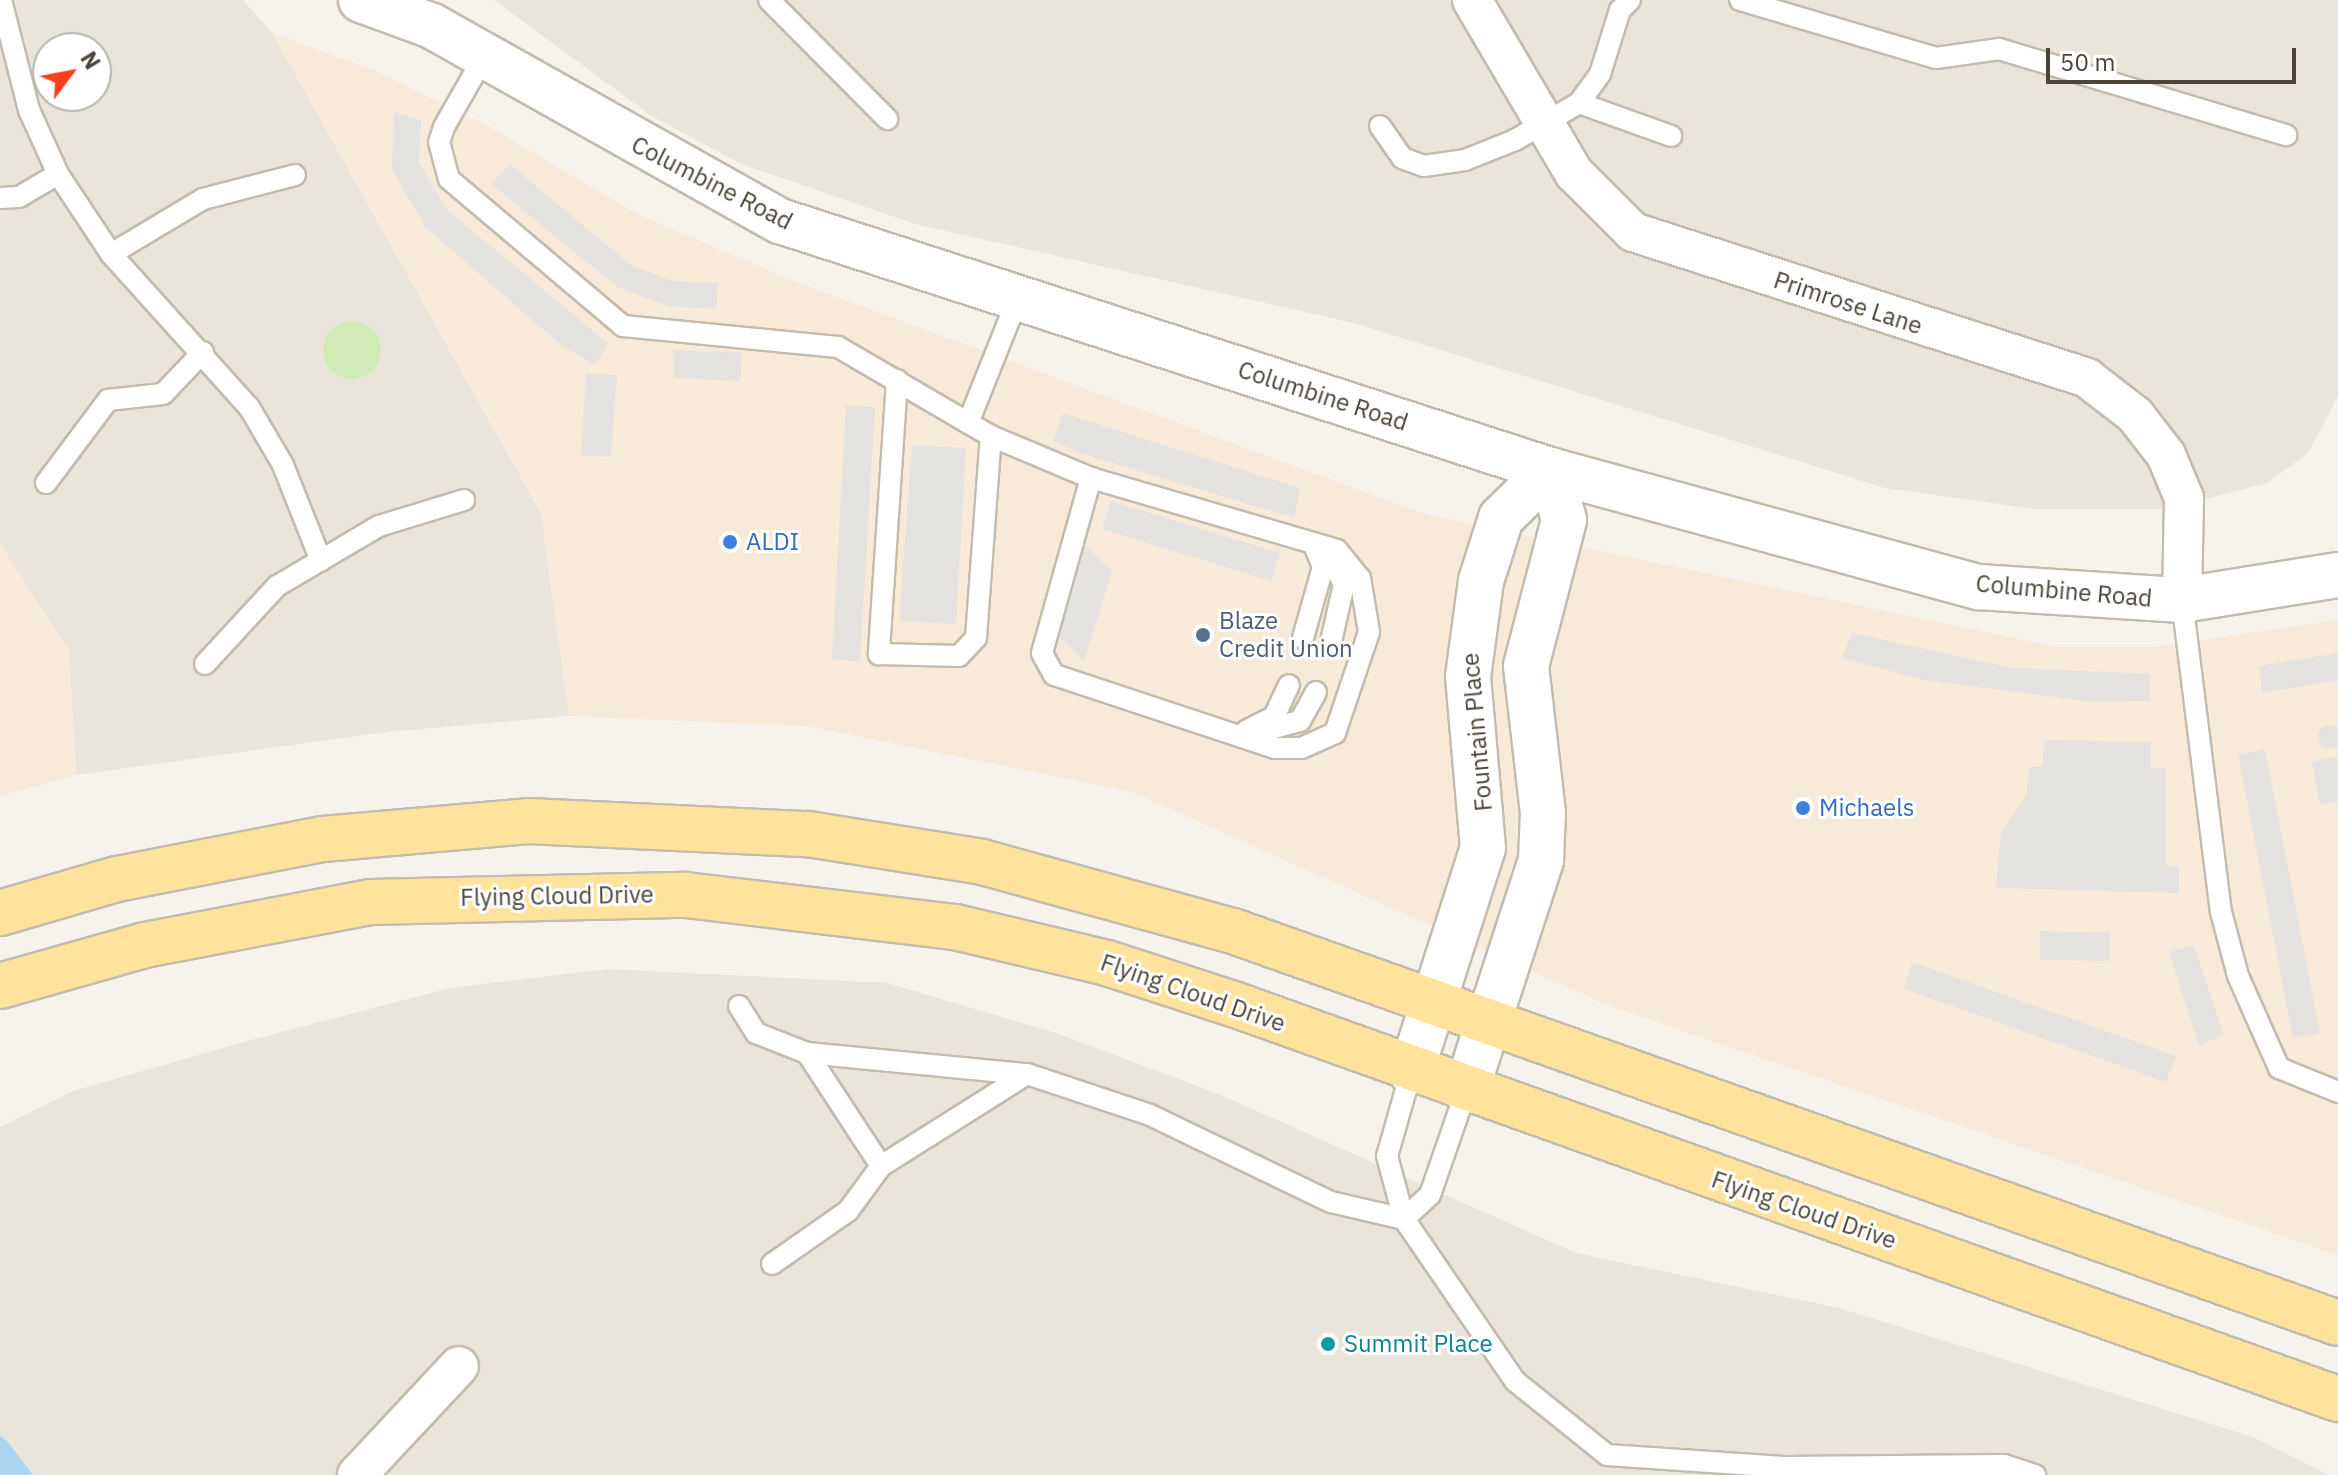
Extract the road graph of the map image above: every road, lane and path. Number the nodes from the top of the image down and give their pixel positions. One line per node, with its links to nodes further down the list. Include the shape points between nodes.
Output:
1 (1, 0): 14 (lane, via 29,110)
2 (361, 0): 7 (street, Columbine Road)
3 (769, 0): 9 (lane)
4 (1472, 0): 10 (street, Primrose Lane)
5 (1630, 0): 8 (lane, via 1620,10 1600,74)
6 (1740, 0): 12 (lane, via 1936,58 1999,49)
7 (485, 55): 18 (street, Columbine Road, via 780,221); 20 (lane, via 444,127 445,170 598,310 654,332 820,342)
8 (1579, 103): 10 (lane); 13 (lane)
9 (887, 119)
10 (1546, 121): 11 (lane, via 1490,152 1424,166 1402,158); 30 (street, Primrose Lane, via 1601,207 1643,239 2087,378 2135,415 2166,455 2184,498)
11 (1380, 126)
12 (2286, 135)
13 (1671, 136)
14 (58, 174): 16 (lane, via 19,197); 17 (lane)
15 (295, 175): 17 (lane, via 203,199)
16 (0, 198)
17 (111, 254): 19 (lane)
18 (1018, 298): 21 (lane); 23 (street, Columbine Road)
19 (203, 352): 25 (lane, via 163,394 108,400); 28 (lane, via 249,407 283,465)
20 (897, 380): 21 (lane); 22 (lane, via 879,654 959,656 976,638)
21 (968, 423): 22 (lane)
22 (991, 436): 24 (lane)
23 (1550, 470): 30 (street, Columbine Road, via 1979,587); 39 (street, Fountain Place, via 1501,518 1481,581 1468,677 1483,848); 41 (street, via 1564,520 1526,666 1543,813 1541,860)
24 (1091, 478): 27 (lane); 36 (lane, via 1046,634 1046,664 1066,682)
25 (46, 483)
26 (464, 500): 28 (lane, via 379,526)
27 (1309, 538): 31 (lane, via 1323,567); 32 (lane, via 1330,555 1344,584); 36 (lane, via 1350,564 1368,597 1365,652 1344,719 1335,733 1301,748)
28 (321, 561): 33 (lane, via 277,586)
29 (2338, 575): 30 (street, Columbine Road)
30 (2182, 600): 46 (lane, via 2215,870 2238,976 2279,1068)
31 (1303, 638)
32 (1330, 646)
33 (205, 664)
34 (1289, 685): 36 (lane, via 1274,717)
35 (1316, 692): 36 (lane, via 1309,710 1285,730)
36 (1235, 736)
37 (0, 913): 39 (main road, via 117,879 323,839 528,821 808,834 1112,893)
38 (0, 986): 43 (main road, Flying Cloud Drive, via 145,945 371,902 686,895 1018,940 1239,1006)
39 (1435, 1002): 41 (main road); 43 (street, Fountain Place)
40 (739, 1006): 42 (lane, via 756,1033)
41 (1491, 1022): 45 (street); 50 (main road)
42 (807, 1053): 44 (lane); 47 (lane)
43 (1411, 1072): 45 (main road, Flying Cloud Drive); 48 (lane, via 1387,1156)
44 (1027, 1074): 47 (lane); 48 (lane, via 1150,1115 1331,1202)
45 (1466, 1091): 48 (lane, via 1430,1195); 52 (main road, Flying Cloud Drive)
46 (2338, 1092)
47 (881, 1166): 49 (lane, via 848,1211)
48 (1404, 1219): 54 (lane, via 1515,1381 1607,1455 1784,1467 2004,1465)
49 (772, 1264)
50 (2338, 1323)
51 (459, 1366): 53 (street)
52 (2338, 1399)
53 (357, 1475)
54 (2035, 1475)

